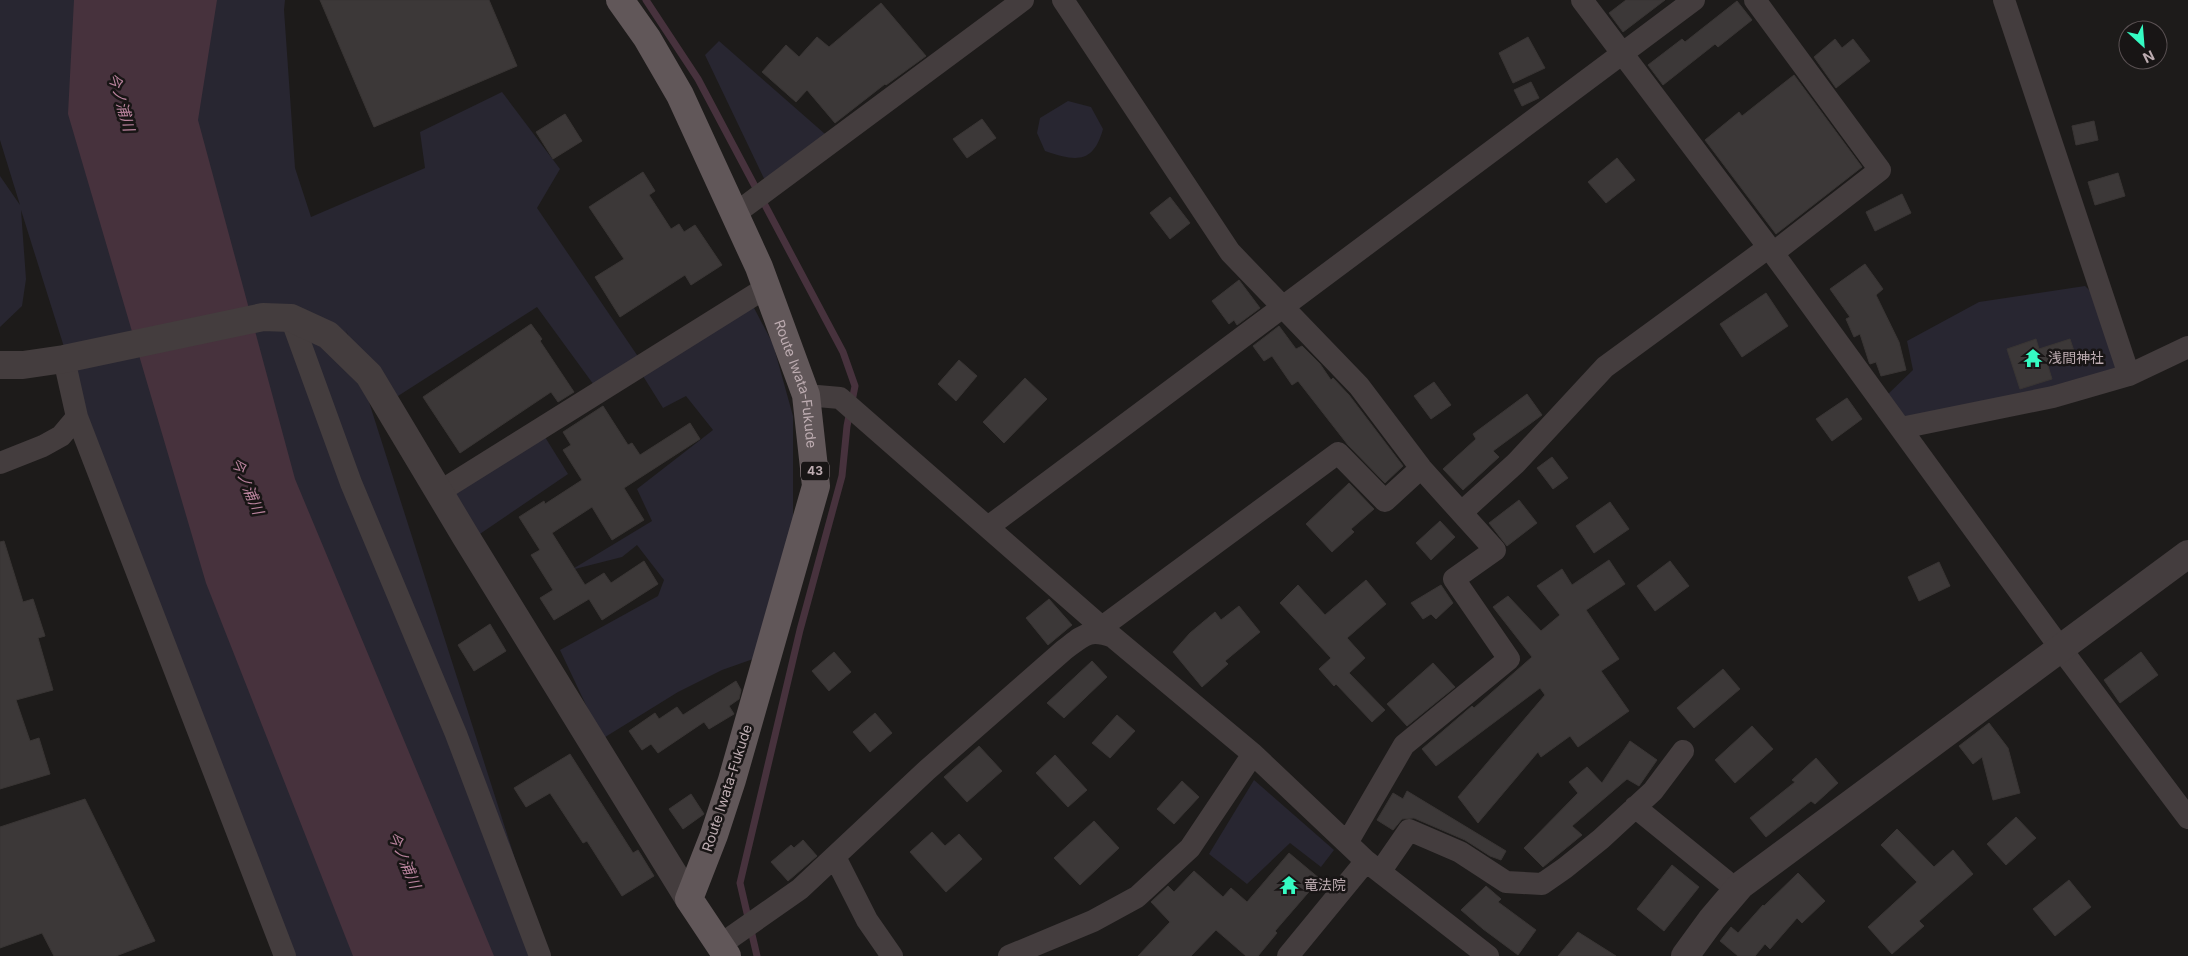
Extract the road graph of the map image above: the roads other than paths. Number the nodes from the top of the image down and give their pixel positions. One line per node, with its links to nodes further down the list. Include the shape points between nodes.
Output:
1 (620, 0): 9 (main road, Route Iwata-Fukude / 43, via 680,94)
2 (1023, 0): 9 (street)
3 (1063, 0): 12 (street, via 1230,252)
4 (1582, 0): 8 (street)
5 (1694, 0): 8 (street)
6 (1755, 0): 10 (street, via 1880,170)
7 (2004, 0): 17 (street)
8 (1622, 54): 10 (street); 12 (street)
9 (736, 214): 11 (main road, Route Iwata-Fukude / 43)
10 (1771, 250): 20 (street); 24 (street, via 1605,367 1516,463)
11 (767, 287): 18 (main road, Route Iwata-Fukude / 43); 23 (street)
12 (1283, 305): 22 (street, via 1359,386); 25 (street)
13 (290, 318): 15 (street, via 263,317); 23 (street, via 328,335 369,375); 40 (street, via 351,483 456,734)
14 (2188, 347): 17 (street)
15 (64, 359): 16 (street); 19 (street)
16 (0, 365)
17 (2129, 375): 20 (street, via 2053,397)
18 (806, 395): 25 (street, via 840,398); 37 (main road, Route Iwata-Fukude / 43, via 816,486 732,780)
19 (77, 417): 21 (street, via 61,436); 39 (street)
20 (1900, 428): 28 (street)
21 (0, 463)
22 (1421, 468): 24 (street); 27 (street, via 1385,501 1338,454)
23 (439, 492): 37 (street)
24 (1462, 512): 33 (street, via 1495,550 1454,579 1508,659 1404,745)
25 (988, 527): 27 (street)
26 (2188, 554): 28 (street)
27 (1107, 632): 30 (street); 34 (street, via 1084,635 1064,650 927,770)
28 (2061, 649): 32 (street); 36 (street)
29 (1683, 751): 31 (street, via 1653,791)
30 (1253, 754): 33 (street); 42 (street, via 1190,848 1138,897 1093,921)
31 (1635, 807): 35 (street, via 1542,884 1506,882 1460,852 1409,830); 36 (street)
32 (2188, 818)
33 (1347, 843): 35 (street)
34 (835, 857): 38 (street); 41 (street, via 867,920)
35 (1373, 866): 43 (street); 44 (street)
36 (1737, 890): 45 (street)
37 (689, 899): 38 (main road)
38 (724, 951)
39 (285, 956)
40 (540, 956)
41 (892, 956)
42 (1009, 956)
43 (1288, 956)
44 (1488, 956)
45 (1685, 956)

